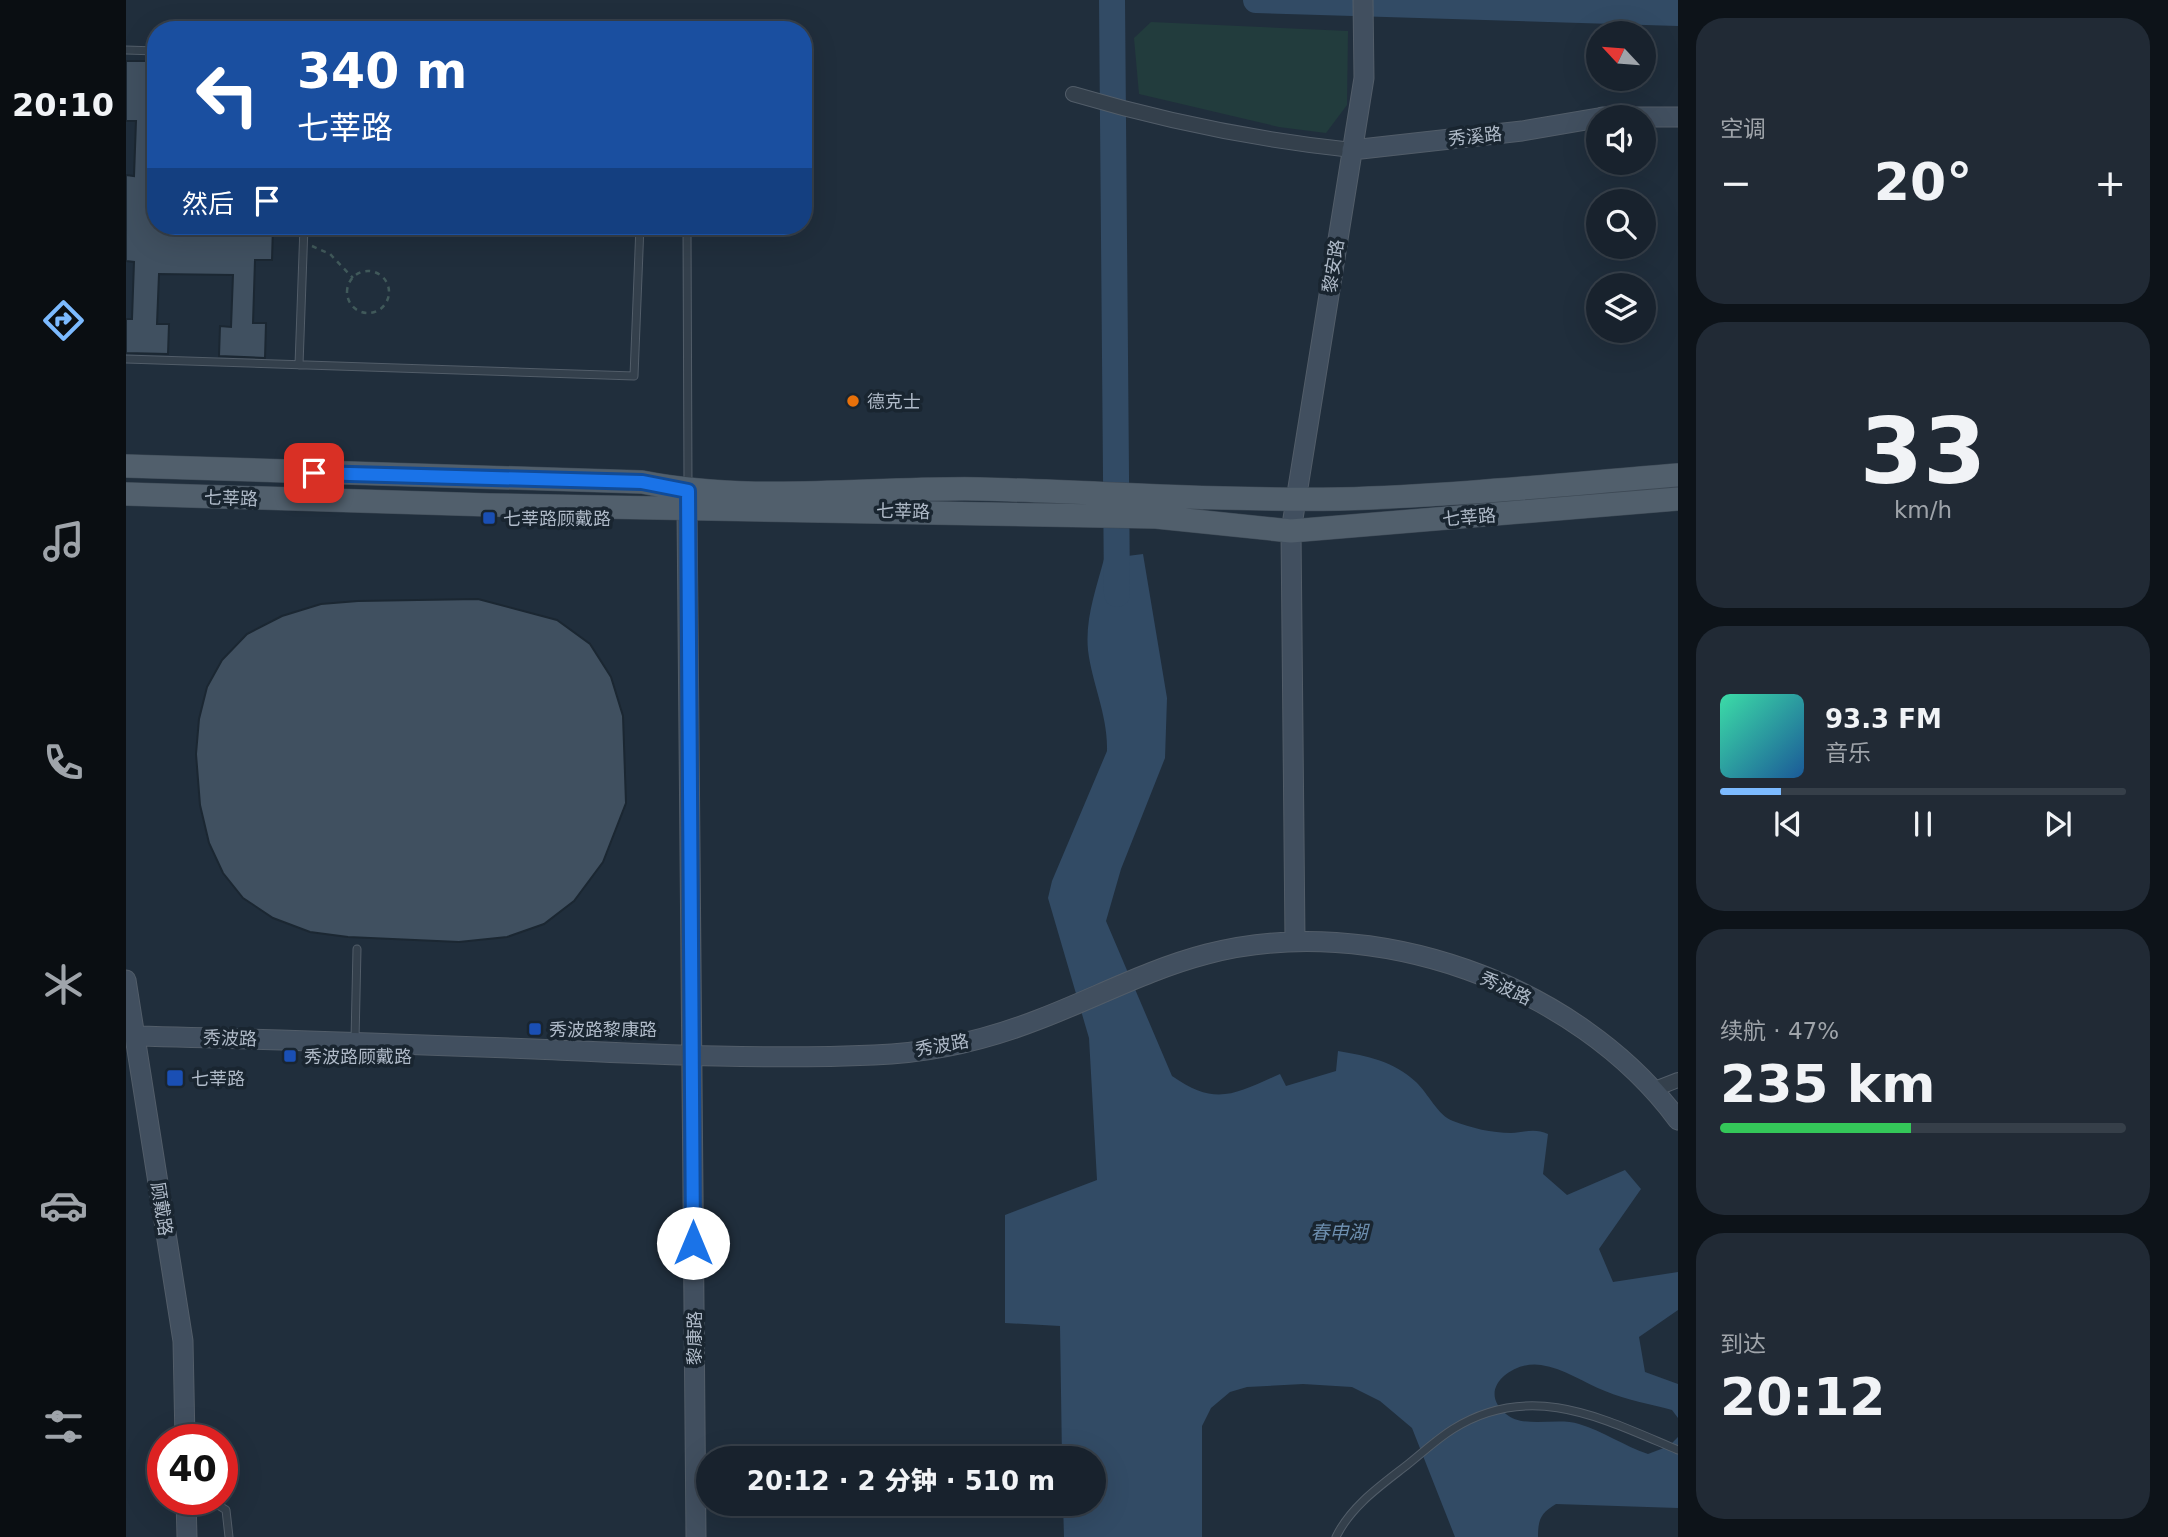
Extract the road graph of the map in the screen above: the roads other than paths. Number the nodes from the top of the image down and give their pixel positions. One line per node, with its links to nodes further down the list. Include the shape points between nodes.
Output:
1 (1363, 0): 8 (street, 黎安路, via 1364,78)
2 (126, 50): 3 (lane)
3 (147, 51)
4 (1073, 94): 8 (street, via 1144,115 1287,143)
5 (1656, 117): 6 (street, 秀溪路)
6 (1678, 117)
7 (1586, 120): 8 (street, 秀溪路)
8 (1352, 150): 17 (street, 黎安路)
9 (304, 235): 13 (lane)
10 (640, 235): 13 (lane, via 634,376)
11 (687, 235): 19 (lane)
12 (126, 359): 13 (lane)
13 (299, 365)
14 (126, 466): 19 (main road, 七莘路, via 642,482)
15 (1678, 475): 17 (main road, 七莘路)
16 (126, 494): 19 (main road, 七莘路)
17 (1294, 499): 20 (main road, 七莘路); 21 (street, 黎安路)
18 (1678, 499): 21 (main road, 七莘路)
19 (687, 500): 20 (main road, 七莘路); 27 (street, 黎康路)
20 (1155, 508): 21 (main road, 七莘路)
21 (1291, 531): 22 (street, 黎安路)
22 (1295, 940): 27 (street, 秀波路, via 1207,954 1037,1021 957,1044 877,1055); 29 (street, 秀波路, via 1369,945 1449,963 1511,986 1590,1035)
23 (357, 949): 26 (lane)
24 (126, 980): 25 (street, 顾戴路)
25 (136, 1036): 26 (street, 秀波路); 31 (street, 顾戴路, via 183,1341)
26 (355, 1044): 27 (street, 秀波路)
27 (692, 1057): 37 (street, 黎康路)
28 (1678, 1080): 29 (street)
29 (1655, 1089): 30 (street, 秀波路)
30 (1678, 1120)
31 (185, 1424)
32 (1678, 1450): 38 (lane, via 1581,1410 1529,1405 1493,1412 1454,1428 1366,1497)
33 (186, 1515): 35 (street)
34 (227, 1515): 36 (lane)
35 (187, 1537)
36 (229, 1537)
37 (696, 1537)
38 (1336, 1537)

